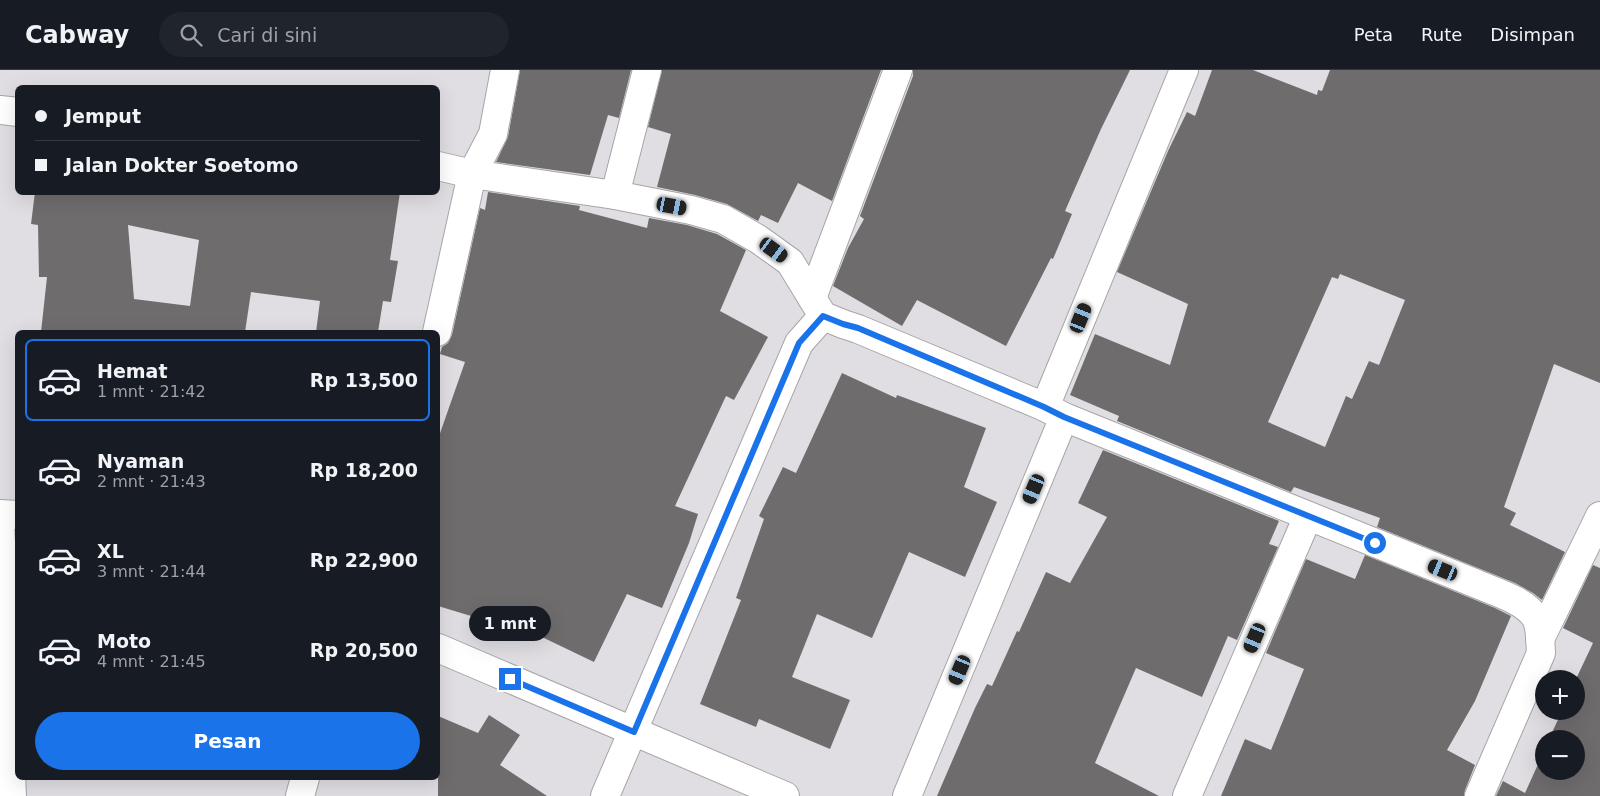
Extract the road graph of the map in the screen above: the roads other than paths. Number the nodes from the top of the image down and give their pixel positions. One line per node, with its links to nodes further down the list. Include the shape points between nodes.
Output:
1 (505, 70): 8 (main road, via 494,134)
2 (647, 70): 9 (main road)
3 (898, 70): 10 (main road)
4 (1184, 70): 12 (main road)
5 (0, 110): 6 (main road)
6 (15, 112)
7 (440, 166): 8 (main road)
8 (472, 174): 9 (main road); 11 (main road)
9 (615, 195): 10 (main road, via 722,219 790,262)
10 (818, 307): 12 (main road, via 843,324); 20 (main road, via 799,343)
11 (437, 330)
12 (1054, 412): 15 (main road); 26 (main road)
13 (0, 514): 14 (main road)
14 (15, 515)
15 (1308, 516): 18 (main road, via 1525,605 1537,619); 27 (main road)
16 (1600, 516): 18 (main road)
17 (0, 520): 22 (main road)
18 (1540, 639): 28 (main road, via 1540,653)
19 (440, 649): 20 (main road)
20 (634, 732): 24 (main road); 25 (main road)
21 (304, 780): 23 (main road)
22 (12, 796)
23 (300, 796)
24 (605, 796)
25 (785, 796)
26 (907, 796)
27 (1187, 796)
28 (1479, 796)

